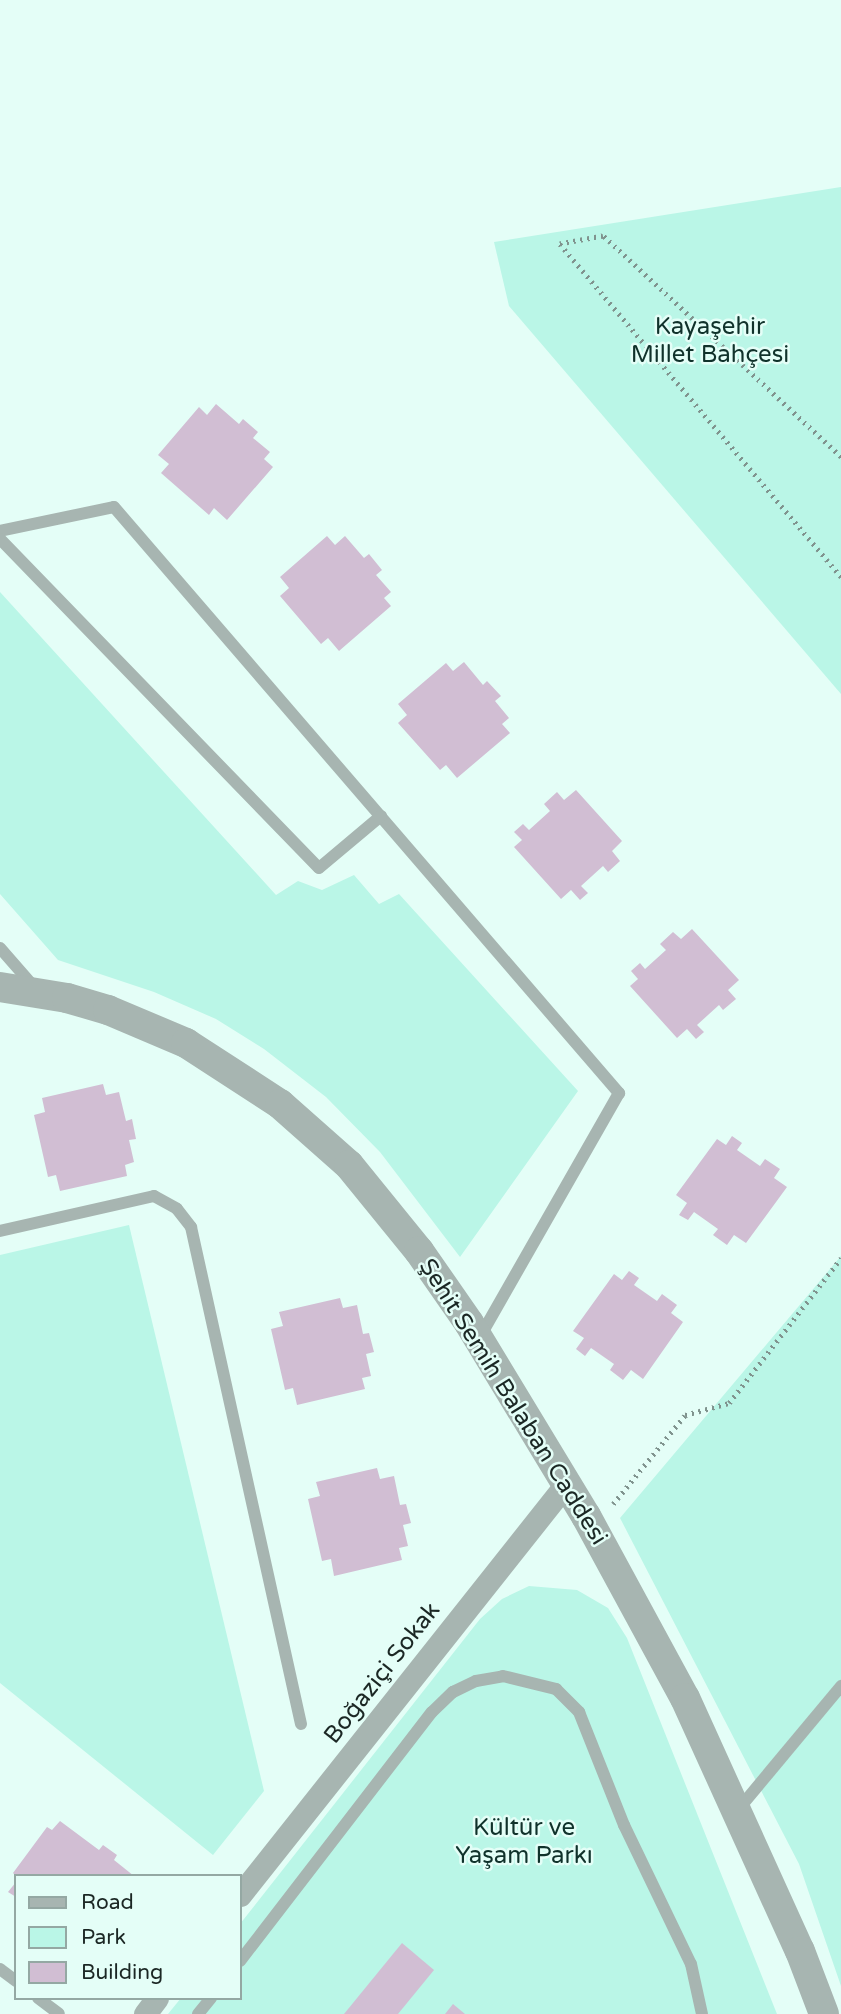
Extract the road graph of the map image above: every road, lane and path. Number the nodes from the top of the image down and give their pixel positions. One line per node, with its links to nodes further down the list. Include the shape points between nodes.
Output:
1 (841, 457): 4 (path, via 603,236 560,244)
2 (0, 531): 5 (lane, via 114,507)
3 (0, 539): 5 (lane, via 319,868)
4 (841, 577)
5 (381, 816): 11 (lane, via 619,1093)
6 (0, 948): 8 (lane)
7 (0, 987): 8 (street, Şehit Semih Balaban Caddesi)
8 (40, 993): 11 (street, Şehit Semih Balaban Caddesi, via 150,1026 186,1043 280,1104 349,1166 419,1251)
9 (0, 1231): 15 (lane, via 154,1196 177,1209 191,1227)
10 (841, 1258): 13 (path, via 729,1403 685,1415)
11 (478, 1339): 12 (street, Şehit Semih Balaban Caddesi)
12 (566, 1484): 13 (street, Şehit Semih Balaban Caddesi); 17 (street, Boğaziçi Sokak)
13 (593, 1530): 16 (street, Şehit Semih Balaban Caddesi, via 685,1698)
14 (841, 1686): 16 (lane)
15 (302, 1724)
16 (736, 1811): 26 (street, Şehit Semih Balaban Caddesi)
17 (242, 1892)
18 (242, 1958): 19 (lane, via 432,1712 464,1686 503,1676 556,1689 579,1712 624,1825 691,1964)
19 (701, 1997): 24 (lane); 25 (lane)
20 (41, 2000): 22 (lane)
21 (209, 2000): 23 (lane)
22 (59, 2014)
23 (198, 2014)
24 (694, 2014)
25 (702, 2014)
26 (824, 2014)

